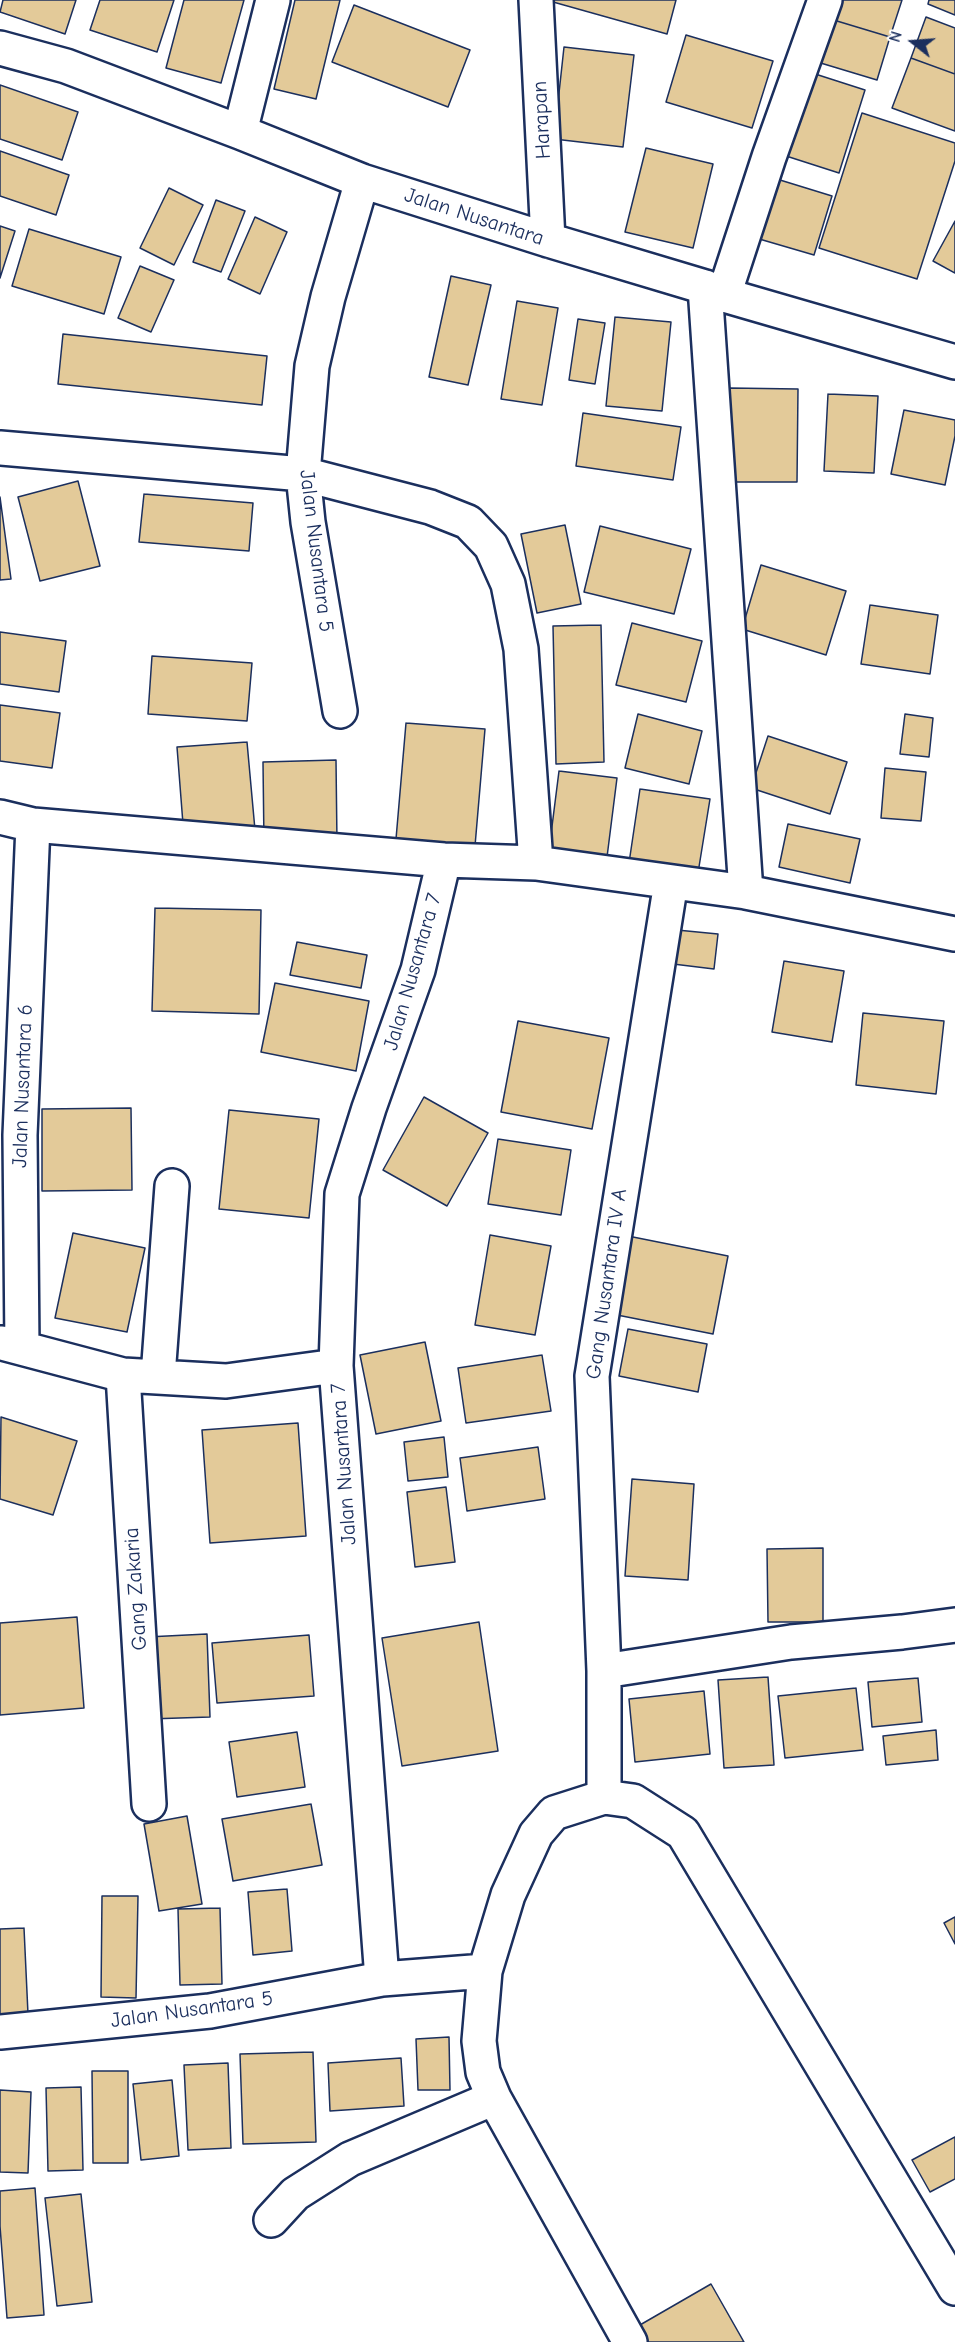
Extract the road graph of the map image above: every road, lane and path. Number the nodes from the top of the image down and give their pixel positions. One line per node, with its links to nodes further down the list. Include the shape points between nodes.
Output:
1 (273, 0): 5 (street)
2 (536, 0): 7 (street, Harapan)
3 (825, 0): 8 (street, via 769,157)
4 (0, 48): 5 (street, Jalan Nusantara, via 66,66)
5 (240, 132): 6 (street, Jalan Nusantara)
6 (362, 181): 7 (street, Jalan Nusantara); 11 (street, Jalan Nusantara 5, via 312,366)
7 (548, 240): 8 (street, Jalan Nusantara)
8 (714, 291): 9 (street, Jalan Nusantara); 18 (street)
9 (955, 362)
10 (0, 448): 11 (street)
11 (303, 474): 12 (street, Jalan Nusantara 5); 16 (street, via 439,510 468,522 491,546 508,584 521,649)
12 (340, 711)
13 (0, 817): 14 (street)
14 (33, 825): 15 (street); 21 (street, Jalan Nusantara 6)
15 (444, 860): 16 (street); 22 (street, Jalan Nusantara 7, via 418,970 342,1194)
16 (536, 863): 17 (street)
17 (670, 882): 18 (street); 26 (street, Gang Nusantara IV A, via 592,1376)
18 (746, 892): 19 (street)
19 (955, 934)
20 (172, 1186): 24 (street)
21 (11, 1345): 23 (street)
22 (336, 1366): 24 (street, via 226,1381); 30 (street, Jalan Nusantara 7)
23 (123, 1376): 24 (street); 28 (street, Gang Zakaria)
24 (158, 1376)
25 (955, 1625): 26 (street, via 791,1642)
26 (604, 1671): 27 (street, Gang Nusantara IV A)
27 (604, 1797): 29 (street, via 554,1813 536,1834 508,1895); 34 (street, via 633,1801 683,1833)
28 (149, 1804)
29 (485, 1971): 30 (street); 32 (street, via 479,2041 483,2072)
30 (382, 1979): 31 (street, Jalan Nusantara 5, via 210,2011)
31 (0, 2032)
32 (494, 2098): 33 (street, via 350,2159 295,2194); 35 (street)
33 (271, 2220)
34 (955, 2288)
35 (630, 2342)

